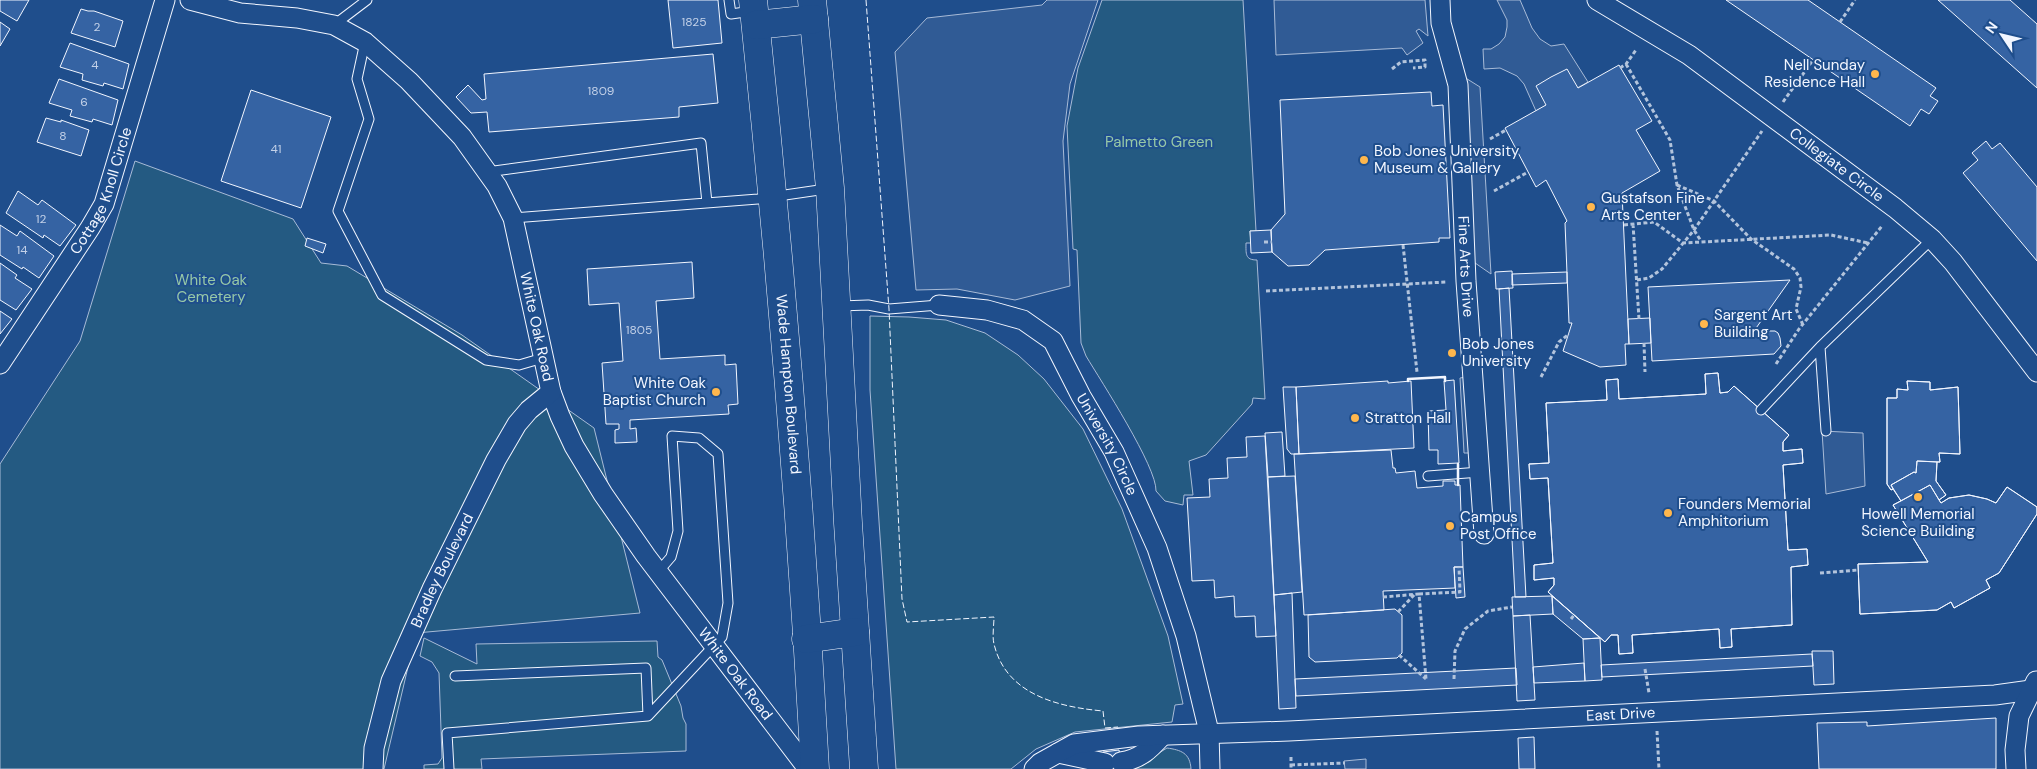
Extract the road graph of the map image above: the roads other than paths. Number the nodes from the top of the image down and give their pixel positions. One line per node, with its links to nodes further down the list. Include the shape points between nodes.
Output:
1 (165, 0): 22 (street, Cottage Knoll Circle, via 104,204)
2 (190, 0): 7 (street, White Oak Road)
3 (367, 0): 10 (lane)
4 (730, 0): 9 (lane, via 731,14)
5 (1440, 0): 27 (street, Fine Arts Drive, via 1441,23 1458,85 1466,281)
6 (1597, 0): 17 (street, Collegiate Circle, via 1689,55)
7 (221, 4): 10 (street, White Oak Road, via 240,13)
8 (813, 10): 9 (main road); 13 (main road)
9 (755, 12): 14 (main road, Wade Hampton Boulevard)
10 (334, 25): 11 (street, White Oak Road)
11 (365, 42): 12 (street, White Oak Road, via 409,81 462,137); 21 (lane, via 357,79 369,119 338,211 382,295 486,360 519,365)
12 (487, 172): 15 (lane, via 701,143); 16 (street, White Oak Road)
13 (830, 188): 14 (lane); 19 (main road)
14 (773, 197): 15 (lane); 32 (main road, Wade Hampton Boulevard)
15 (707, 203): 16 (lane)
16 (513, 218): 21 (street, White Oak Road)
17 (1932, 239): 20 (lane); 23 (street, Collegiate Circle)
18 (939, 305): 19 (lane, University Circle, via 888,309 868,305); 37 (street, University Circle, via 988,310 1023,320 1053,341 1080,396 1114,452 1157,548 1186,636)
19 (835, 306): 31 (main road)
20 (1820, 347): 25 (lane); 26 (lane)
21 (543, 358): 24 (street, White Oak Road)
22 (0, 364)
23 (2037, 372)
24 (552, 392): 30 (street, White Oak Road, via 574,446); 40 (street, Bradley Boulevard, via 528,410 517,424 432,589 391,682 374,748)
25 (1761, 410)
26 (1826, 431)
27 (1480, 472): 28 (lane); 29 (street, Fine Arts Drive)
28 (1428, 476)
29 (1484, 534)
30 (658, 572): 33 (street, White Oak Road); 33 (lane, via 671,557 678,531 672,436 699,438 718,454 728,603 722,637)
31 (855, 632): 32 (main road); 44 (main road)
32 (806, 639): 43 (main road, Wade Hampton Boulevard)
33 (714, 646): 36 (lane); 42 (street, White Oak Road)
34 (456, 676): 36 (lane, via 646,668)
35 (2034, 685): 37 (street, East Drive, via 1994,695 1289,731); 47 (street, via 2019,716)
36 (648, 716): 41 (lane, via 447,733)
37 (1209, 732): 38 (street, East Drive); 46 (street, University Circle)
38 (1163, 735): 39 (street, East Drive, via 1074,744); 39 (street, via 1146,753 1134,760 1113,763)
39 (1058, 753): 45 (street, East Drive)
40 (373, 769)
41 (449, 769)
42 (808, 769)
43 (814, 769)
44 (864, 769)
45 (1034, 769)
46 (1210, 769)
47 (2016, 769)

